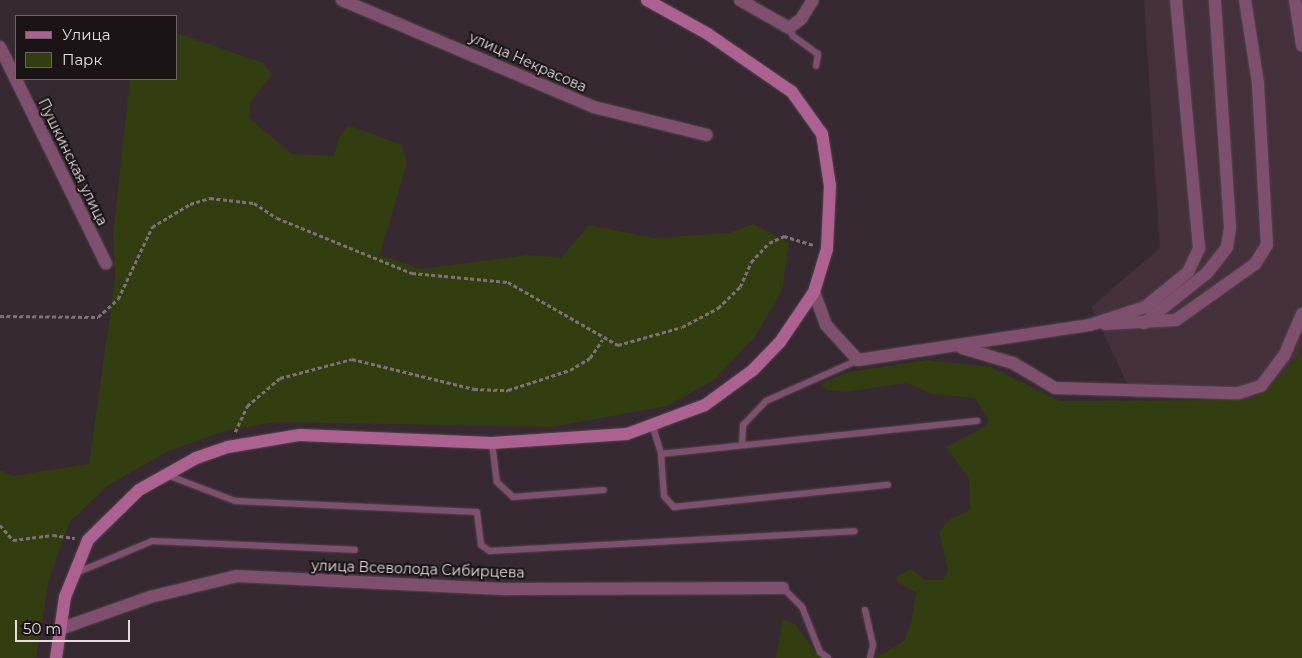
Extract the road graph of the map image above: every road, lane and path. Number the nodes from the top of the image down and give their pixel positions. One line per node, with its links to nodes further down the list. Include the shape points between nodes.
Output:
1 (342, 0): 15 (street, улица Некрасова, via 594,108)
2 (647, 0): 16 (main road, via 758,67 792,92 812,115 828,156)
3 (740, 0): 9 (street)
4 (813, 0): 9 (street, via 801,19)
5 (1176, 0): 22 (street, via 1198,248 1188,272 1145,306)
6 (1215, 0): 21 (street, via 1230,227 1226,247 1207,273)
7 (1245, 0): 21 (street, via 1258,84 1267,245 1255,264 1199,306 1176,320)
8 (1295, 0): 10 (street)
9 (789, 28): 12 (lane, via 793,36 818,54)
10 (1302, 44)
11 (0, 47): 13 (street, Пушкинская улица)
12 (816, 66)
13 (15, 78)
14 (16, 80): 17 (street, Пушкинская улица)
15 (707, 135)
16 (827, 249): 18 (main road); 23 (path, via 784,236 769,244 751,262 740,286 718,308 682,326 618,345)
17 (106, 263)
18 (814, 292): 25 (street, via 826,325); 27 (main road, via 786,334 752,370 705,405)
19 (1302, 314): 24 (street, via 1284,356 1261,386 1239,393 1055,388 1013,363)
20 (0, 316): 23 (path, via 98,317 118,299 152,227 190,204 210,198 236,199 412,273 508,282 580,319)
21 (1144, 323): 22 (street)
22 (1090, 325): 24 (street)
23 (603, 340): 30 (path, via 590,358 570,370 508,390 474,390 352,358 280,378 247,406)
24 (954, 346): 25 (street)
25 (858, 360): 29 (lane, via 766,401 743,425)
26 (977, 421): 29 (lane)
27 (652, 427): 28 (main road, via 598,438); 31 (lane)
28 (492, 443): 30 (main road, via 300,435); 34 (lane, via 497,482 513,497)
29 (742, 445): 31 (lane)
30 (228, 447): 32 (main road)
31 (661, 454): 33 (lane, via 664,496 674,506)
32 (163, 474): 36 (lane, via 235,501 477,512 481,545 490,551); 37 (main road, via 115,508)
33 (888, 486)
34 (604, 490)
35 (0, 525): 37 (path, via 14,540 53,535)
36 (854, 531)
37 (88, 540): 39 (main road)
38 (355, 550): 39 (lane, via 152,541)
39 (72, 574): 42 (main road)
40 (783, 588): 42 (street, улица Всеволода Сибирцева, via 507,589 238,576 150,597); 44 (lane, via 802,607 820,652)
41 (865, 610): 45 (lane, via 873,645)
42 (60, 629): 43 (main road)
43 (56, 658)
44 (828, 658)
45 (870, 658)

